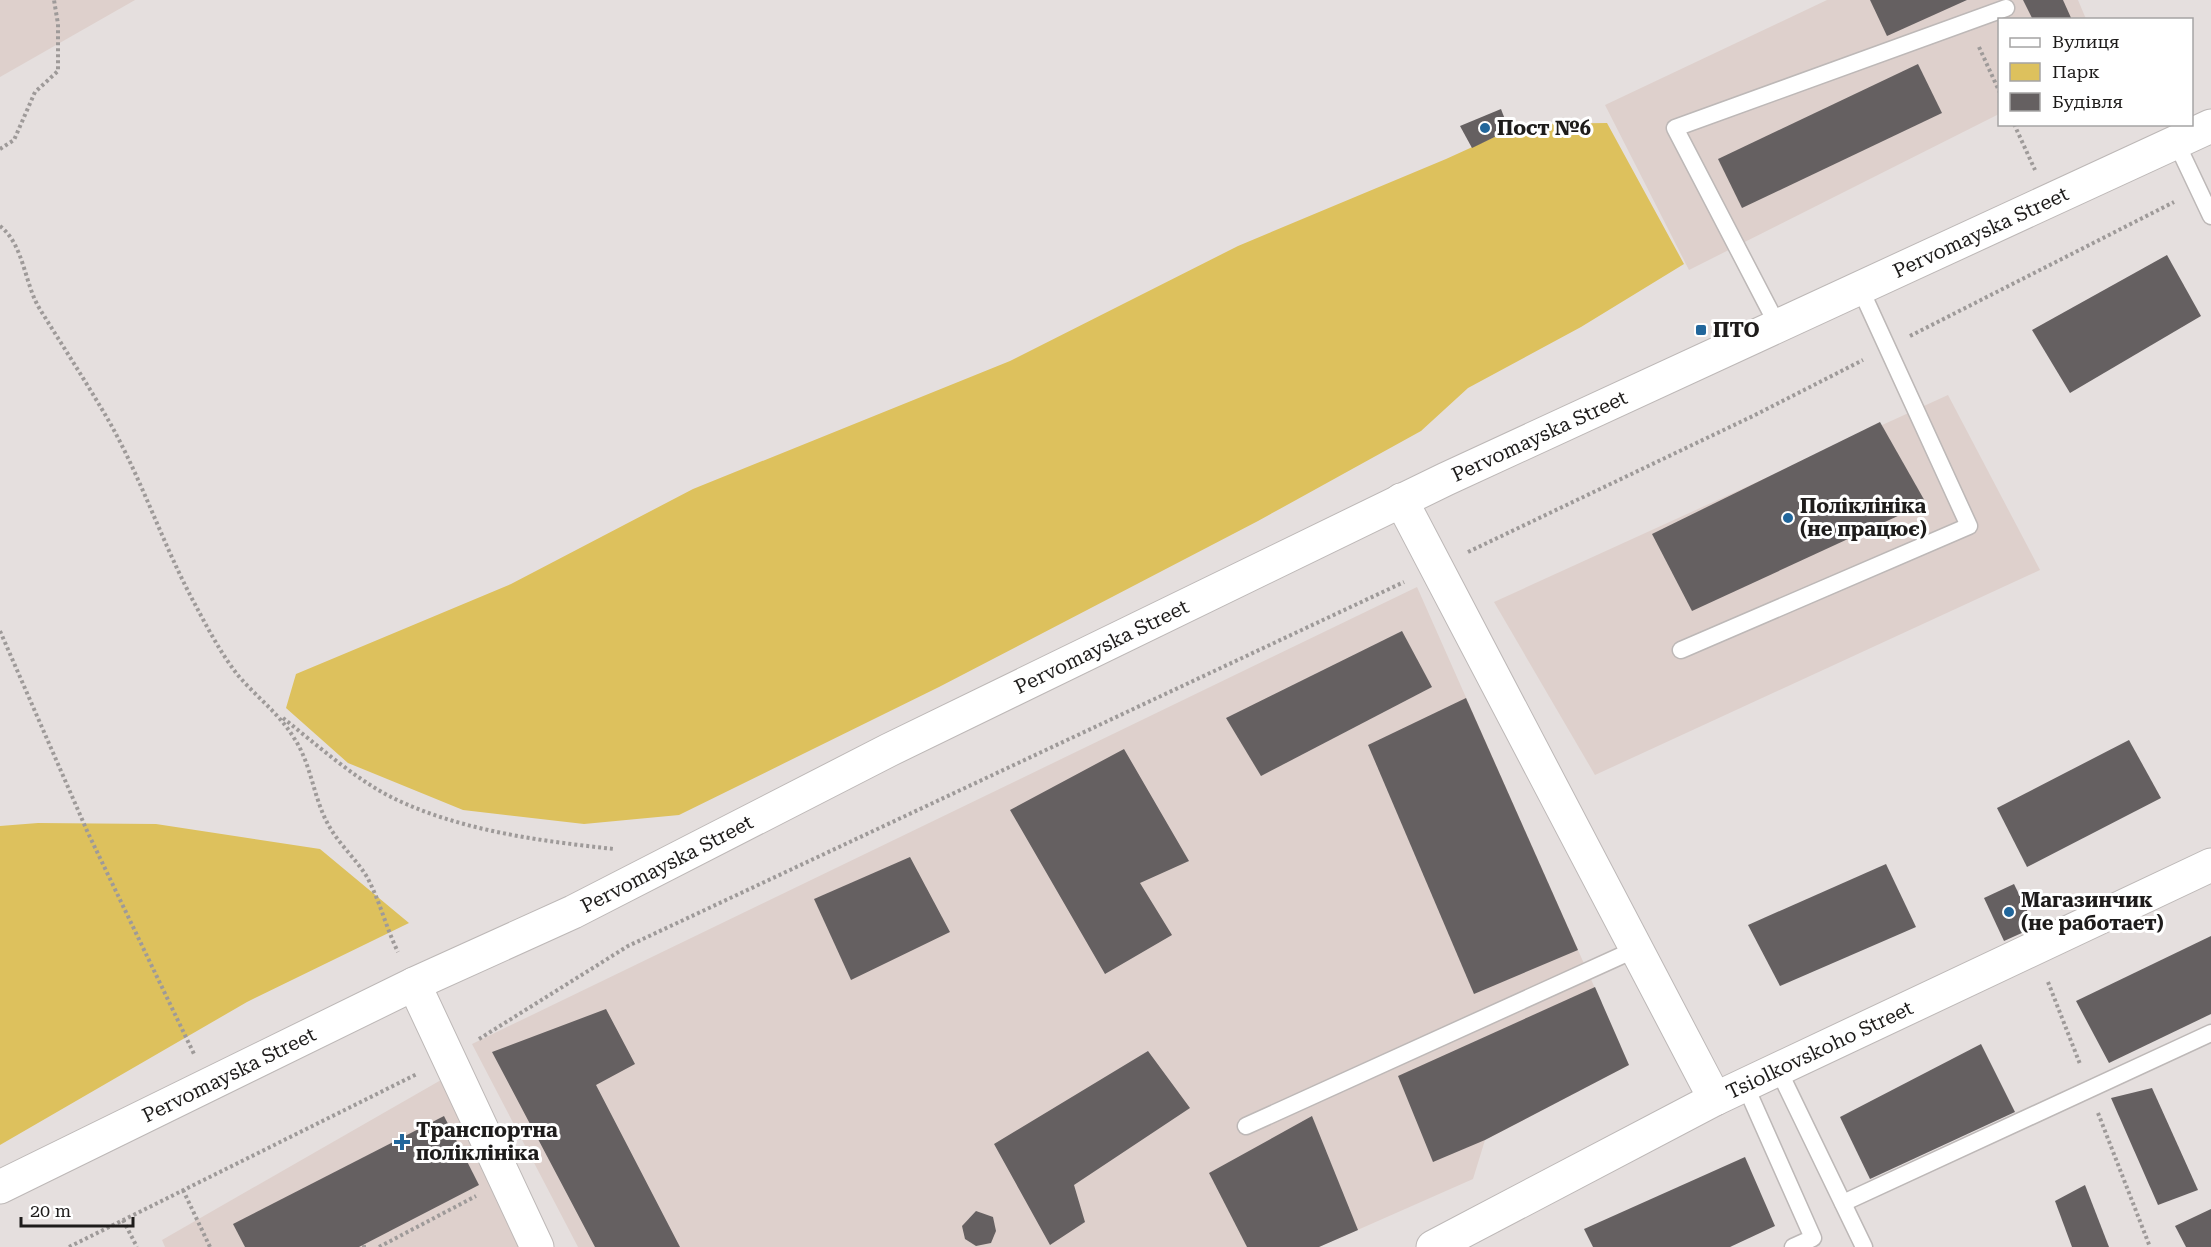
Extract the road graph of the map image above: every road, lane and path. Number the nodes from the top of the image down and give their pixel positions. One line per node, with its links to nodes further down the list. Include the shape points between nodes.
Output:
1 (54, 0): 8 (path, via 58,71 35,92 14,140)
2 (2006, 8): 3 (lane)
3 (1968, 22): 4 (path); 13 (lane, via 1674,128)
4 (1998, 89)
5 (2015, 126): 9 (path)
6 (2211, 126): 7 (street, Pervomayska Street)
7 (2176, 142): 9 (street, Pervomayska Street); 10 (lane)
8 (0, 150)
9 (2049, 201): 12 (street, Pervomayska Street)
10 (2211, 216)
11 (0, 226): 17 (path, via 8,232 20,257 39,310 58,334 109,422 197,608 236,672)
12 (1860, 288): 13 (street, Pervomayska Street); 16 (lane, via 1969,526)
13 (1778, 326): 14 (street, Pervomayska Street)
14 (1401, 500): 21 (street); 22 (street, Pervomayska Street, via 889,750 573,912)
15 (0, 631): 27 (path, via 88,833)
16 (1681, 650)
17 (277, 714): 18 (path, via 393,798 456,821 502,832); 22 (path, via 295,739 329,827 367,878)
18 (624, 850)
19 (2211, 865): 25 (street, Tsiolkovskoho Street)
20 (628, 946): 24 (path)
21 (1636, 949): 28 (street); 29 (lane)
22 (414, 984): 24 (street); 27 (street, Pervomayska Street)
23 (2211, 1033): 33 (lane)
24 (449, 1058): 31 (path); 39 (street)
25 (1778, 1069): 26 (street, Tsiolkovskoho Street); 33 (lane)
26 (1745, 1084): 28 (street, Tsiolkovskoho Street); 41 (lane, via 1813,1238)
27 (208, 1085): 30 (street, Pervomayska Street)
28 (1715, 1099): 40 (street, Tsiolkovskoho Street)
29 (1246, 1126)
30 (0, 1187)
31 (183, 1190): 34 (path); 37 (path)
32 (477, 1195): 38 (path)
33 (1843, 1203): 42 (lane)
34 (123, 1220): 35 (path); 36 (path)
35 (69, 1247)
36 (137, 1247)
37 (210, 1247)
38 (379, 1247)
39 (537, 1247)
40 (1433, 1247)
41 (1793, 1247)
42 (1864, 1247)

